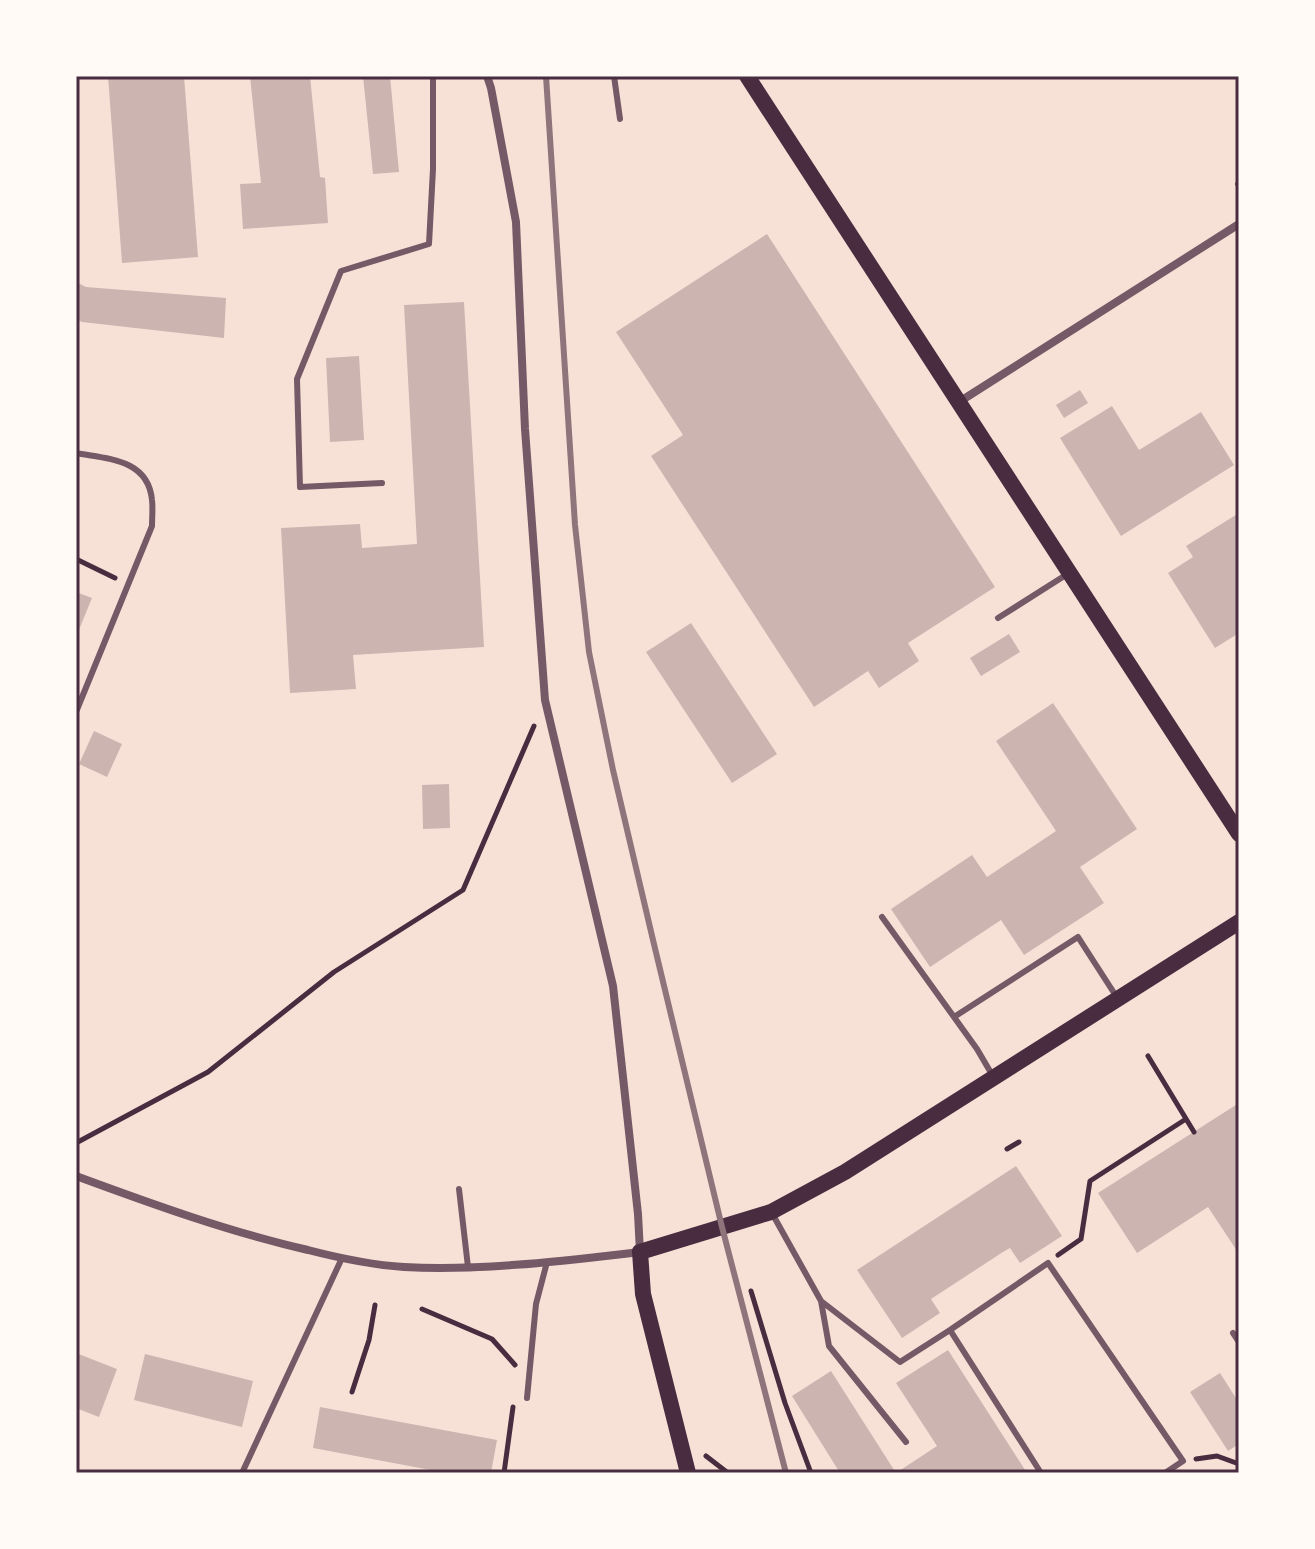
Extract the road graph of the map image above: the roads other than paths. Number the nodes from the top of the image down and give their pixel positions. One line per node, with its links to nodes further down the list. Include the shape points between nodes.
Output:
1 (433, 76): 9 (lane, via 429,244 341,271 297,379 300,487)
2 (487, 76): 22 (street, via 516,222 545,700 613,986)
3 (614, 76): 5 (lane)
4 (747, 76): 7 (main road)
5 (620, 119)
6 (1239, 224): 7 (street)
7 (958, 403): 10 (main road)
8 (76, 453): 12 (lane, via 130,464 142,474 152,497 152,526)
9 (382, 483)
10 (1069, 573): 11 (lane); 13 (main road)
11 (998, 618)
12 (76, 712)
13 (1239, 834)
14 (882, 917): 17 (lane)
15 (1239, 922): 16 (main road)
16 (1118, 999): 17 (lane, via 1078,937); 18 (main road)
17 (954, 1017): 18 (lane)
18 (994, 1078): 21 (main road)
19 (76, 1176): 23 (street, via 258,1239)
20 (459, 1189): 25 (lane)
21 (771, 1212): 22 (main road); 26 (lane)
22 (640, 1252): 24 (street); 33 (main road, via 643,1294)
23 (342, 1258): 25 (street, via 401,1267); 32 (lane)
24 (547, 1262): 25 (street); 30 (lane, via 536,1304)
25 (468, 1267)
26 (821, 1301): 27 (lane, via 900,1362); 31 (lane, via 829,1346)
27 (950, 1330): 34 (lane); 35 (lane, via 1048,1263 1183,1461)
28 (1233, 1333): 29 (lane)
29 (1239, 1342)
30 (527, 1398)
31 (906, 1442)
32 (242, 1473)
33 (688, 1473)
34 (1041, 1473)
35 (1165, 1473)

